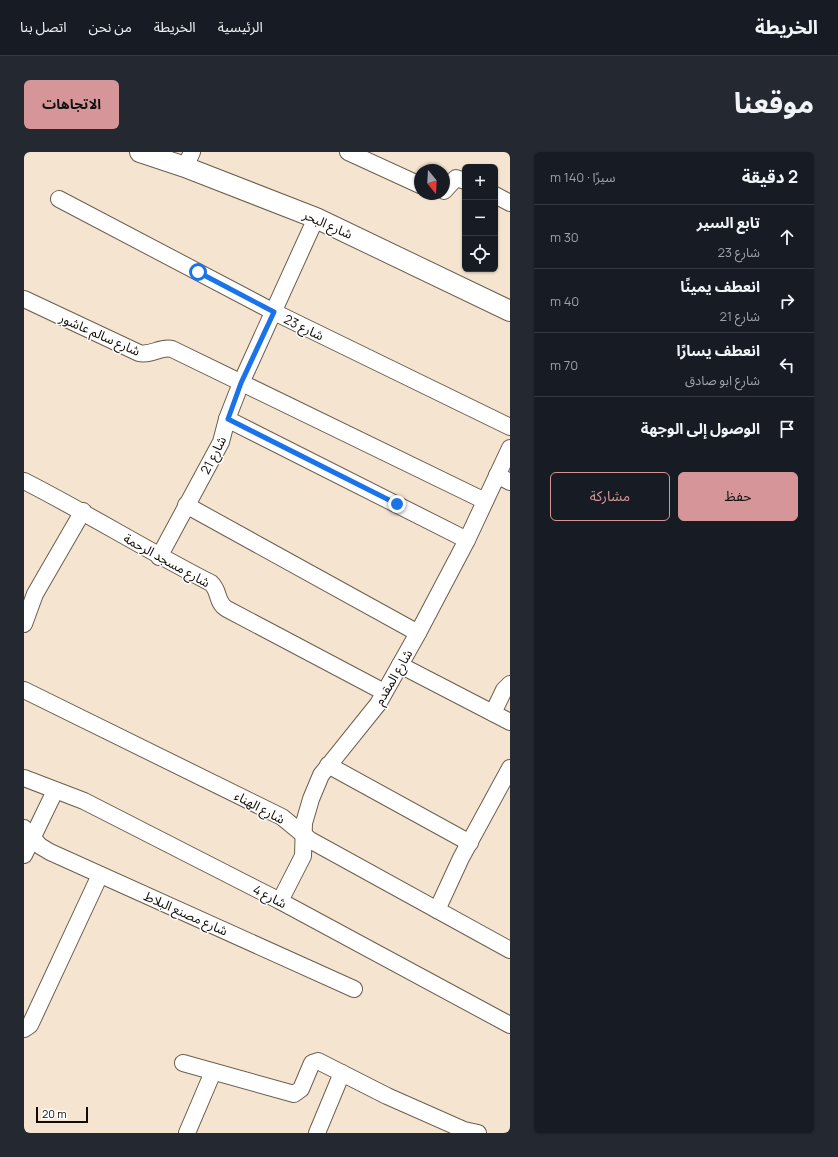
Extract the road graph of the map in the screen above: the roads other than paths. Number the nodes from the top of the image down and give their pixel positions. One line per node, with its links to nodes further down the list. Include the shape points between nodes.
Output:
1 (140, 152): 3 (street, شارع البحر)
2 (348, 152): 5 (street)
3 (189, 159): 10 (street, شارع البحر)
4 (462, 180): 6 (street, via 456,178)
5 (414, 182)
6 (450, 185)
7 (498, 197): 9 (street)
8 (58, 199): 13 (street, شارع 23)
9 (510, 203)
10 (316, 218): 12 (street, شارع البحر); 13 (street, شارع 21)
11 (24, 299): 14 (street, شارع سالم عاشور, via 140,353 148,354 161,348 172,350)
12 (510, 311)
13 (274, 312): 14 (street, شارع 21); 16 (street, شارع 23)
14 (241, 383): 15 (street, شارع 21); 20 (street, شارع سالم عاشور)
15 (228, 419): 21 (street, شارع 21, via 222,442); 23 (street)
16 (510, 427)
17 (510, 448): 18 (street, شارع المقدم)
18 (504, 478): 20 (street, شارع المقدم)
19 (24, 481): 22 (street, شارع مسجد الرحمة)
20 (485, 501): 23 (street, شارع المقدم)
21 (186, 505): 24 (street, شارع 21); 27 (street)
22 (82, 511): 24 (street, شارع مسجد الرحمة); 25 (street)
23 (467, 540): 27 (street, شارع المقدم)
24 (159, 557): 31 (street, شارع مسجد الرحمة, via 211,583 217,590 218,599 223,607)
25 (29, 590): 26 (street)
26 (24, 624)
27 (418, 633): 28 (street, شارع المقدم)
28 (400, 665): 31 (street, شارع المقدم); 32 (street)
29 (510, 684): 32 (street, via 504,690)
30 (24, 690): 39 (street, شارع الهناء, via 282,817)
31 (384, 692): 34 (street, شارع المقدم, via 369,716)
32 (494, 713): 33 (street)
33 (510, 722)
34 (328, 766): 39 (street, شارع المقدم, via 321,775 311,799); 40 (street)
35 (510, 768): 40 (street)
36 (24, 778): 37 (street, شارع 4)
37 (55, 791): 38 (street); 43 (street, شارع 4, via 84,801)
38 (29, 832): 41 (street); 42 (street, شارع مصنع البلاط, via 44,849)
39 (303, 835): 43 (street, شارع المقدم, via 303,856); 44 (street, شارع الهناء)
40 (470, 843): 44 (street)
41 (24, 855)
42 (100, 875): 46 (street, شارع مصنع البلاط); 48 (street, via 30,1026)
43 (280, 900): 47 (street, شارع 4)
44 (437, 910): 45 (street, شارع الهناء)
45 (510, 950)
46 (354, 989)
47 (510, 1025)
48 (24, 1029)
49 (183, 1063): 50 (street)
50 (213, 1072): 51 (street, via 294,1094 301,1089 313,1062 318,1061); 53 (street)
51 (342, 1073): 52 (street); 54 (street)
52 (469, 1132)
53 (187, 1133)
54 (317, 1133)

